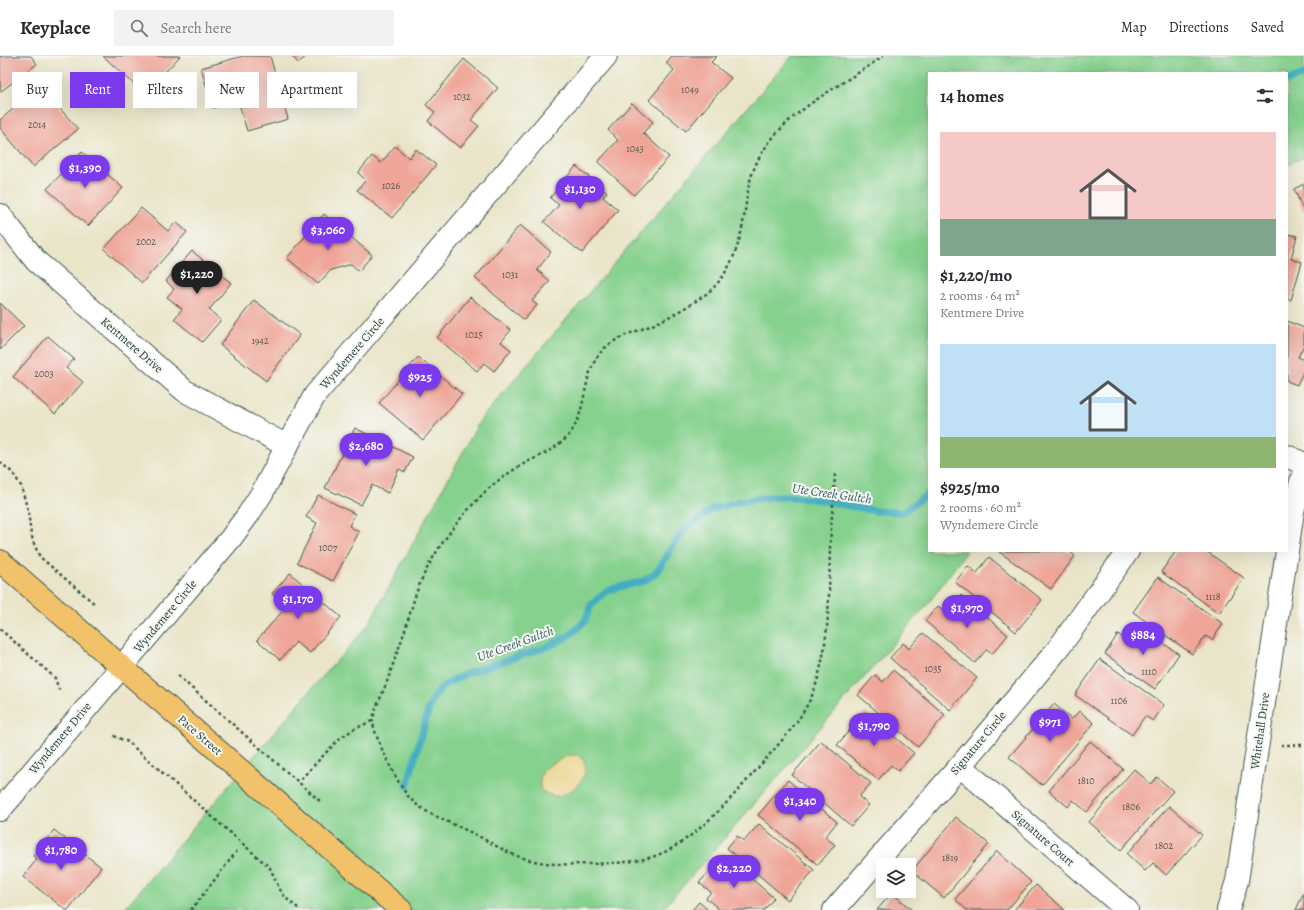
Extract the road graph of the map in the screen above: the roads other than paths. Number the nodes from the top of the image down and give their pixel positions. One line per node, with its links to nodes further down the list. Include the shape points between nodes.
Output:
1 (606, 56): 3 (street, Wyndemere Circle, via 316,395)
2 (0, 215): 3 (street, Kentmere Drive, via 36,261 185,391)
3 (287, 446): 11 (street, Wyndemere Circle, via 262,493 231,538)
4 (1288, 456): 5 (street)
5 (1304, 464)
6 (1304, 472): 7 (street, Whitehall Drive, via 1293,511)
7 (1288, 544)
8 (1127, 552): 12 (street, Signature Circle, via 1058,649)
9 (1287, 552): 17 (street, Whitehall Drive, via 1237,881)
10 (0, 561): 11 (main road, Pace Street)
11 (121, 666): 13 (street, Wyndemere Drive); 14 (main road, Pace Street)
12 (960, 766): 15 (street, Signature Circle); 16 (street, Signature Court)
13 (0, 810)
14 (401, 910)
15 (834, 910)
16 (1127, 910)
17 (1228, 910)

